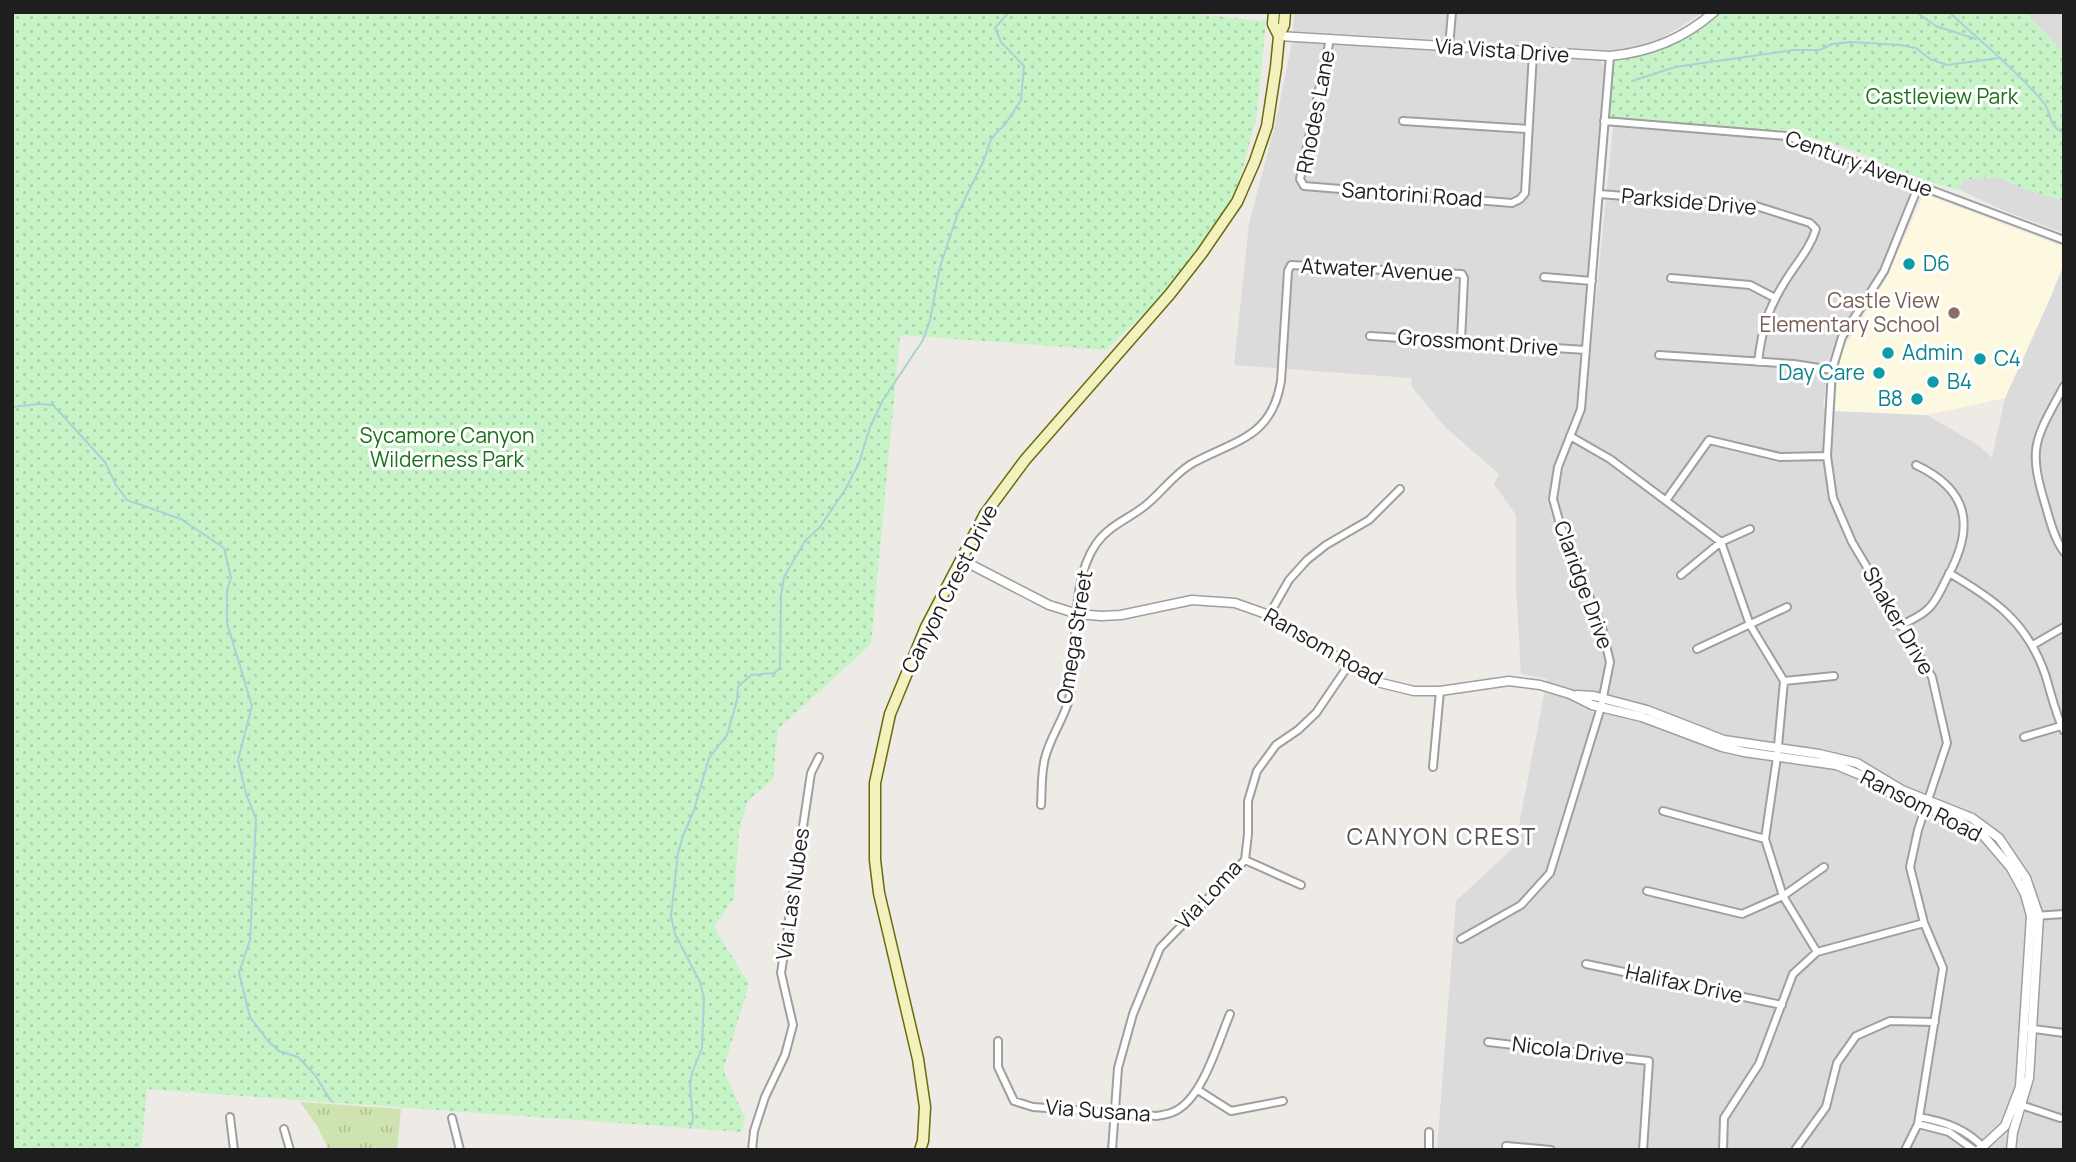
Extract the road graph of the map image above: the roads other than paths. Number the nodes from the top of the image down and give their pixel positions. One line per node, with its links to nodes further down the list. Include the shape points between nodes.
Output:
1 (1274, 12): 5 (main road, Canyon Crest Drive)
2 (1285, 12): 5 (main road, Canyon Crest Drive)
3 (1452, 12): 7 (street)
4 (1714, 12): 9 (street, Via Vista Drive, via 1686,34 1659,46)
5 (1279, 36): 6 (street, Via Vista Drive); 37 (main road, Canyon Crest Drive, via 1267,126 1237,202 1170,294 1025,460 985,514)
6 (1330, 39): 7 (street, Via Vista Drive); 13 (street, Rhodes Lane, via 1302,166)
7 (1449, 47): 8 (street, Via Vista Drive)
8 (1533, 53): 9 (street, Via Vista Drive); 12 (street)
9 (1610, 56): 11 (street, Claridge Drive)
10 (1403, 121): 12 (street)
11 (1604, 121): 14 (street, Century Avenue, via 1787,136); 15 (street, Claridge Drive)
12 (1528, 129): 13 (street, Santorini Road, via 1525,193 1512,203)
13 (1304, 186)
14 (1918, 187): 16 (street, Century Avenue); 27 (street, Shaker Drive, via 1884,271 1842,337)
15 (1599, 194): 20 (street, Claridge Drive); 21 (street, Parkside Drive, via 1756,206 1810,223 1816,229 1811,246)
16 (2064, 240)
17 (1291, 265): 23 (street, Atwater Avenue, via 1463,275); 41 (street, Omega Street, via 1281,381 1269,413 1245,439 1189,466 1144,507 1103,535 1086,563)
18 (1544, 277): 20 (street)
19 (1671, 278): 21 (street, via 1750,285)
20 (1592, 281): 24 (street, Claridge Drive)
21 (1775, 298): 26 (street, via 1762,330)
22 (1370, 336): 23 (street, Grossmont Drive)
23 (1461, 341): 24 (street, Grossmont Drive)
24 (1586, 350): 29 (street, Claridge Drive, via 1581,409)
25 (1659, 355): 26 (street)
26 (1758, 362): 27 (street)
27 (1832, 370): 30 (street, Shaker Drive)
28 (2064, 386): 36 (street, via 2039,432 2034,455 2047,512)
29 (1570, 436): 33 (street); 52 (street, Claridge Drive, via 1558,467 1553,499 1602,628 1610,662)
30 (1827, 456): 33 (street, via 1780,457 1709,440); 44 (street, Shaker Drive, via 1833,498 1852,542)
31 (1916, 465): 38 (street, via 1950,487 1958,501 1963,537)
32 (1400, 489): 42 (street, via 1368,520 1307,560)
33 (1667, 499): 35 (street)
34 (1749, 529): 35 (street)
35 (1721, 542): 39 (street); 43 (street)
36 (2064, 552)
37 (962, 560): 41 (street, Ransom Road, via 1049,605); 91 (main road, Canyon Crest Drive, via 905,674 890,714 875,783 879,893 918,1059 925,1107)
38 (1949, 573): 44 (street, via 1928,609); 46 (street, via 2003,608)
39 (1681, 575)
40 (1787, 607): 43 (street)
41 (1078, 614): 42 (street, Ransom Road, via 1115,616 1200,600 1235,603); 58 (street, Omega Street, via 1074,674 1045,757)
42 (1269, 615): 48 (street, Ransom Road)
43 (1750, 625): 47 (street); 50 (street)
44 (1900, 626): 59 (street, Shaker Drive, via 1932,677 1947,743)
45 (2064, 627): 46 (street)
46 (2033, 645): 53 (street)
47 (1697, 649)
48 (1348, 666): 51 (street, Ransom Road, via 1377,682 1414,691); 62 (street, Via Loma, via 1316,713 1276,745 1257,771 1248,801)
49 (1835, 676): 50 (street)
50 (1784, 681): 55 (street)
51 (1440, 691): 52 (street, Ransom Road, via 1509,681 1594,696); 57 (street)
52 (1602, 703): 55 (street, Ransom Road, via 1647,710 1724,740); 70 (street, Claridge Drive, via 1550,873 1521,905)
53 (2063, 729): 54 (street)
54 (2024, 737)
55 (1778, 753): 59 (street, Ransom Road, via 1836,765 1888,792); 61 (street)
56 (819, 757): 96 (street, Via Las Nubes, via 811,773 781,973 793,1025 757,1120)
57 (1433, 767)
58 (1041, 805)
59 (1928, 805): 68 (street, Ransom Road, via 1969,825 1993,844 2019,881); 69 (street, Shaker Drive, via 1910,867)
60 (1663, 811): 61 (street)
61 (1765, 839): 66 (street)
62 (1245, 860): 64 (street); 83 (street, Via Loma, via 1160,948 1133,1014 1118,1068)
63 (1824, 867): 66 (street)
64 (1301, 885)
65 (1647, 891): 66 (street, via 1742,914)
66 (1783, 896): 71 (street)
67 (2064, 914): 68 (street)
68 (2035, 916): 76 (street, Ransom Road)
69 (1924, 923): 71 (street); 75 (street, Shaker Drive, via 1943,968)
70 (1461, 939)
71 (1817, 952): 73 (street, via 1793,974)
72 (1586, 964): 73 (street, Halifax Drive)
73 (1782, 1005): 101 (street, via 1759,1064 1724,1118)
74 (1230, 1014): 80 (street, Via Susana)
75 (1935, 1022): 87 (street, Shaker Drive); 102 (street, via 1890,1021 1856,1036 1836,1063 1826,1107)
76 (2028, 1028): 77 (street); 82 (street, Ransom Road)
77 (2064, 1033)
78 (998, 1041): 83 (street, Via Susana, via 998,1067 1014,1101 1033,1107)
79 (1488, 1042): 100 (street, Nicola Drive, via 1649,1061)
80 (1198, 1090): 81 (street, via 1231,1111); 83 (street, Via Susana, via 1174,1112 1157,1116)
81 (1283, 1101)
82 (2018, 1104): 86 (street); 92 (street, Ransom Road, via 2002,1132); 104 (street, Ransom Road)
83 (1114, 1113): 97 (street, Via Loma)
84 (230, 1117): 93 (street)
85 (452, 1118): 95 (street)
86 (2060, 1118)
87 (1918, 1121): 92 (street, via 1951,1124 1970,1134); 103 (street, Shaker Drive)
88 (284, 1129): 94 (street)
89 (1429, 1132): 98 (street)
90 (1506, 1146): 99 (street)
91 (923, 1147)
92 (1980, 1149)
93 (234, 1150)
94 (290, 1150)
95 (460, 1150)
96 (752, 1150)
97 (1112, 1150)
98 (1429, 1150)
99 (1551, 1150)
100 (1643, 1150)
101 (1723, 1150)
102 (1795, 1150)
103 (1905, 1150)
104 (2011, 1150)

